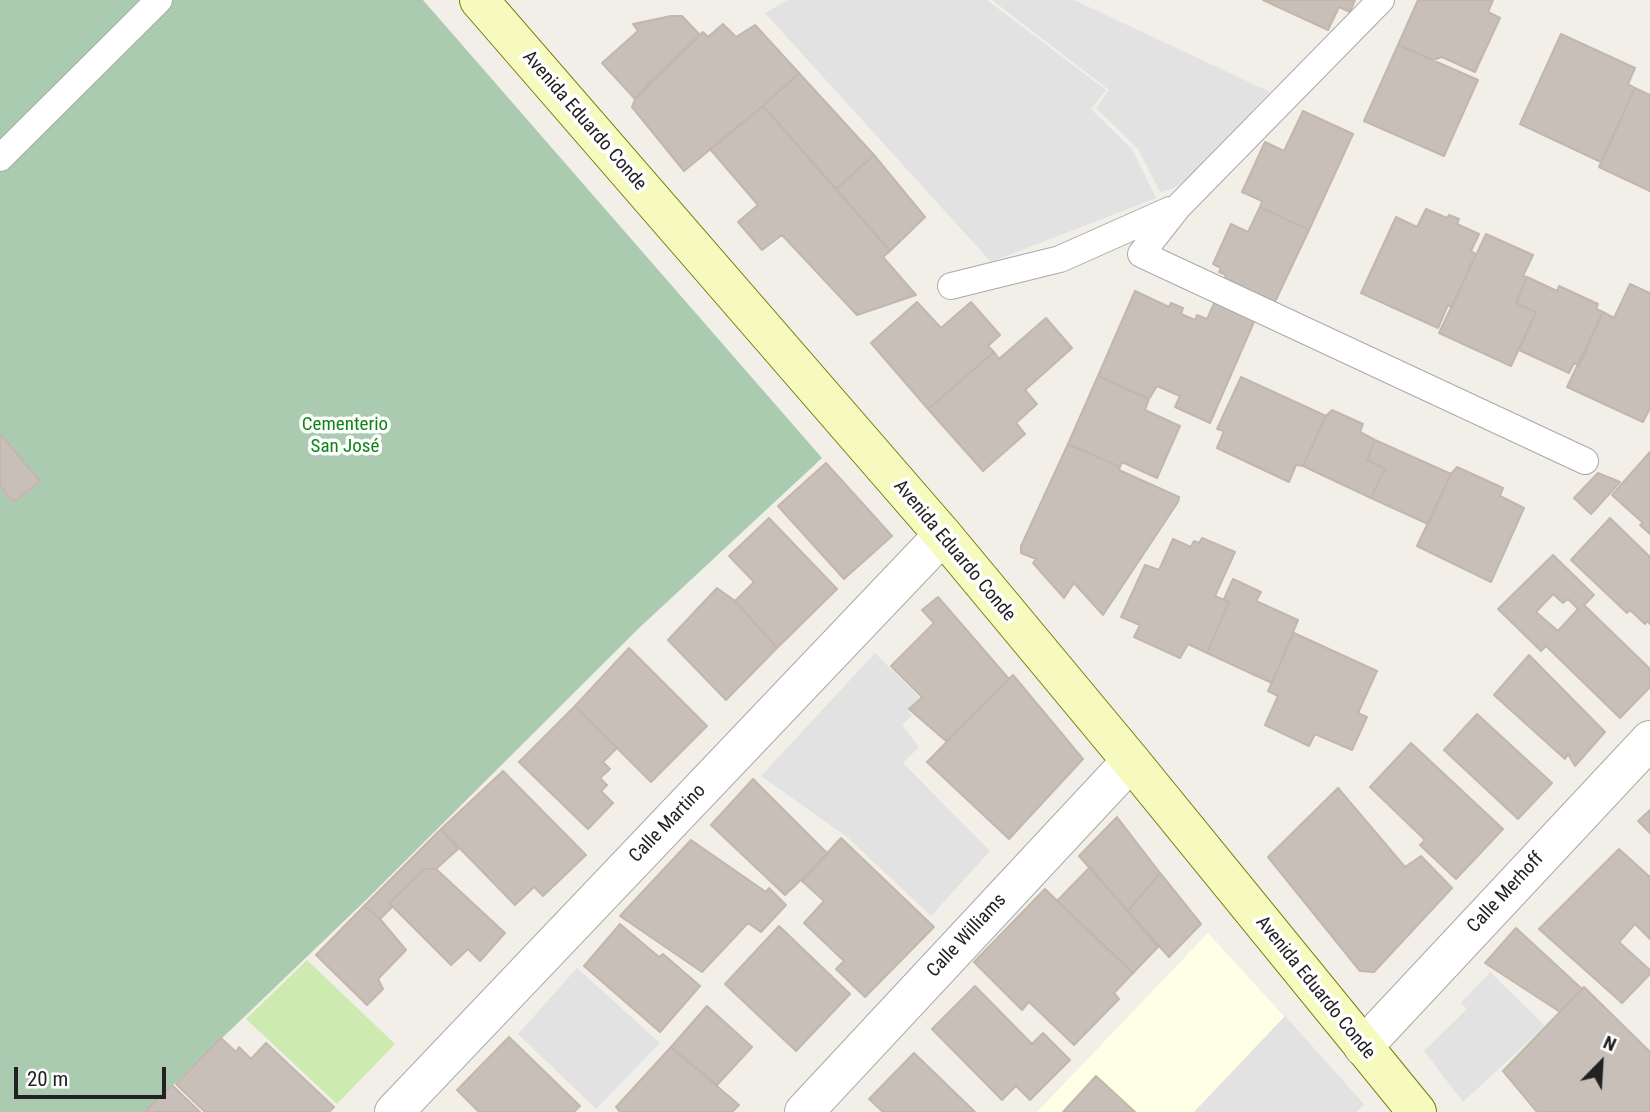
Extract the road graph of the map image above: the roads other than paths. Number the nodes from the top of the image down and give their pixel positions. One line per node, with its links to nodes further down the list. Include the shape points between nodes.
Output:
1 (159, 0): 4 (lane)
2 (479, 0): 8 (street, Avenida Eduardo Conde)
3 (1381, 0): 5 (lane)
4 (0, 158)
5 (1178, 207): 6 (lane, via 1060,259); 7 (lane, via 1140,254)
6 (951, 286)
7 (1585, 461)
8 (943, 535): 10 (street, Avenida Eduardo Conde); 12 (street, Calle Martino)
9 (1650, 740): 11 (street, Calle Merhoff)
10 (1130, 761): 11 (street, Avenida Eduardo Conde); 13 (street, Calle Williams)
11 (1363, 1046): 14 (street, Avenida Eduardo Conde)
12 (394, 1112)
13 (804, 1112)
14 (1417, 1112)

